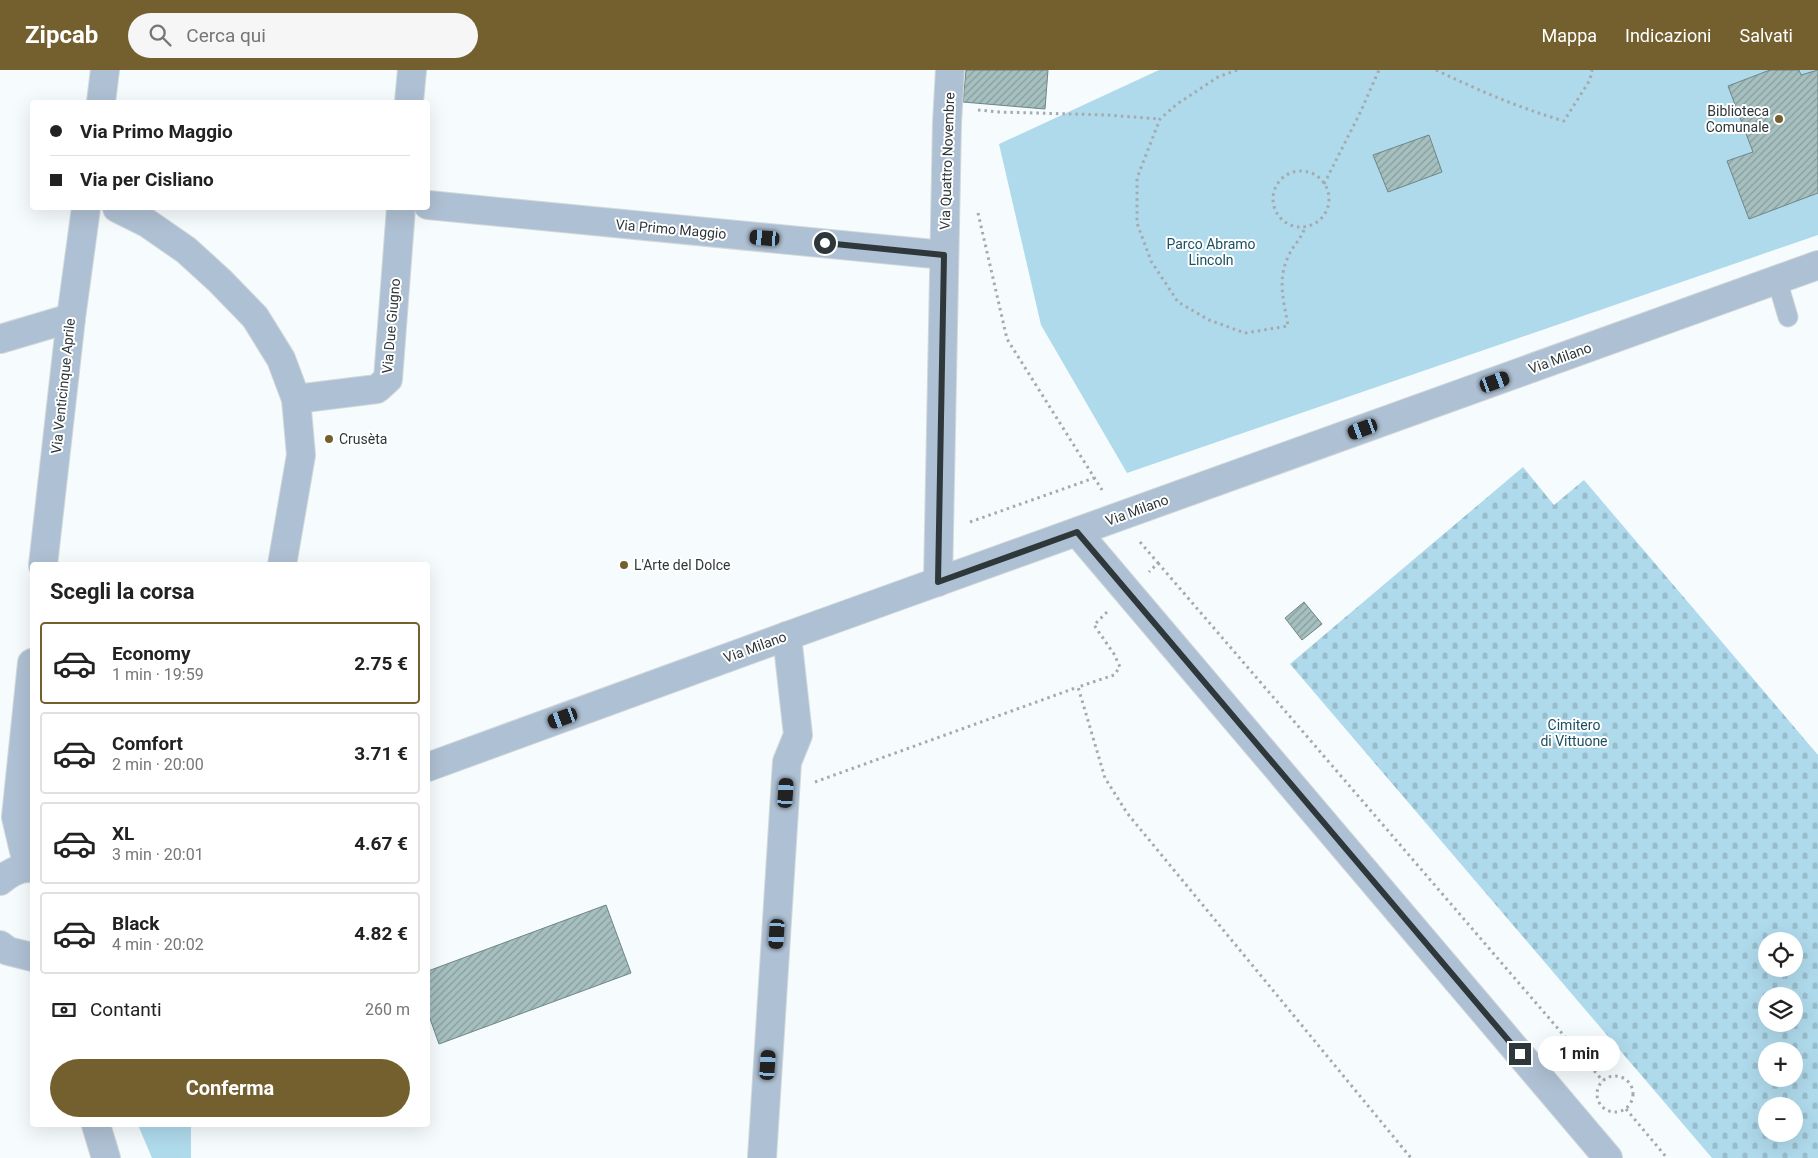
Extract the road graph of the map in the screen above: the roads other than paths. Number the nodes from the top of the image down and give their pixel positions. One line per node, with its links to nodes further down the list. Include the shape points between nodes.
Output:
1 (105, 70): 4 (street)
2 (412, 70): 5 (street)
3 (950, 70): 10 (street, Via Quattro Novembre)
4 (101, 100)
5 (409, 100)
6 (430, 206): 10 (street, Via Primo Maggio)
7 (86, 210): 14 (street, Via Venticinque Aprile)
8 (121, 210): 16 (street, via 147,223 186,250 255,317 281,359)
9 (401, 210): 16 (street, Via Due Giugno, via 388,379 377,389)
10 (944, 255): 20 (street, Via Quattro Novembre)
11 (1818, 265): 12 (street, Via Milano)
12 (1777, 280): 13 (lane); 17 (street, Via Milano)
13 (1788, 317)
14 (71, 318): 15 (street); 18 (street, Via Venticinque Aprile)
15 (0, 339)
16 (296, 398): 19 (street, via 301,455)
17 (1077, 532): 20 (street, Via Milano); 32 (street)
18 (43, 562)
19 (283, 562)
20 (938, 582): 21 (street, Via Milano)
21 (787, 636): 24 (street, Via Milano); 31 (street, via 798,735 788,762)
22 (30, 708): 23 (street)
23 (29, 731): 25 (street, via 16,817)
24 (430, 766)
25 (30, 868): 26 (street, via 9,873)
26 (0, 881)
27 (0, 944): 28 (street, via 8,951)
28 (30, 956)
29 (97, 1127): 30 (street)
30 (106, 1158)
31 (762, 1158)
32 (1608, 1158)

